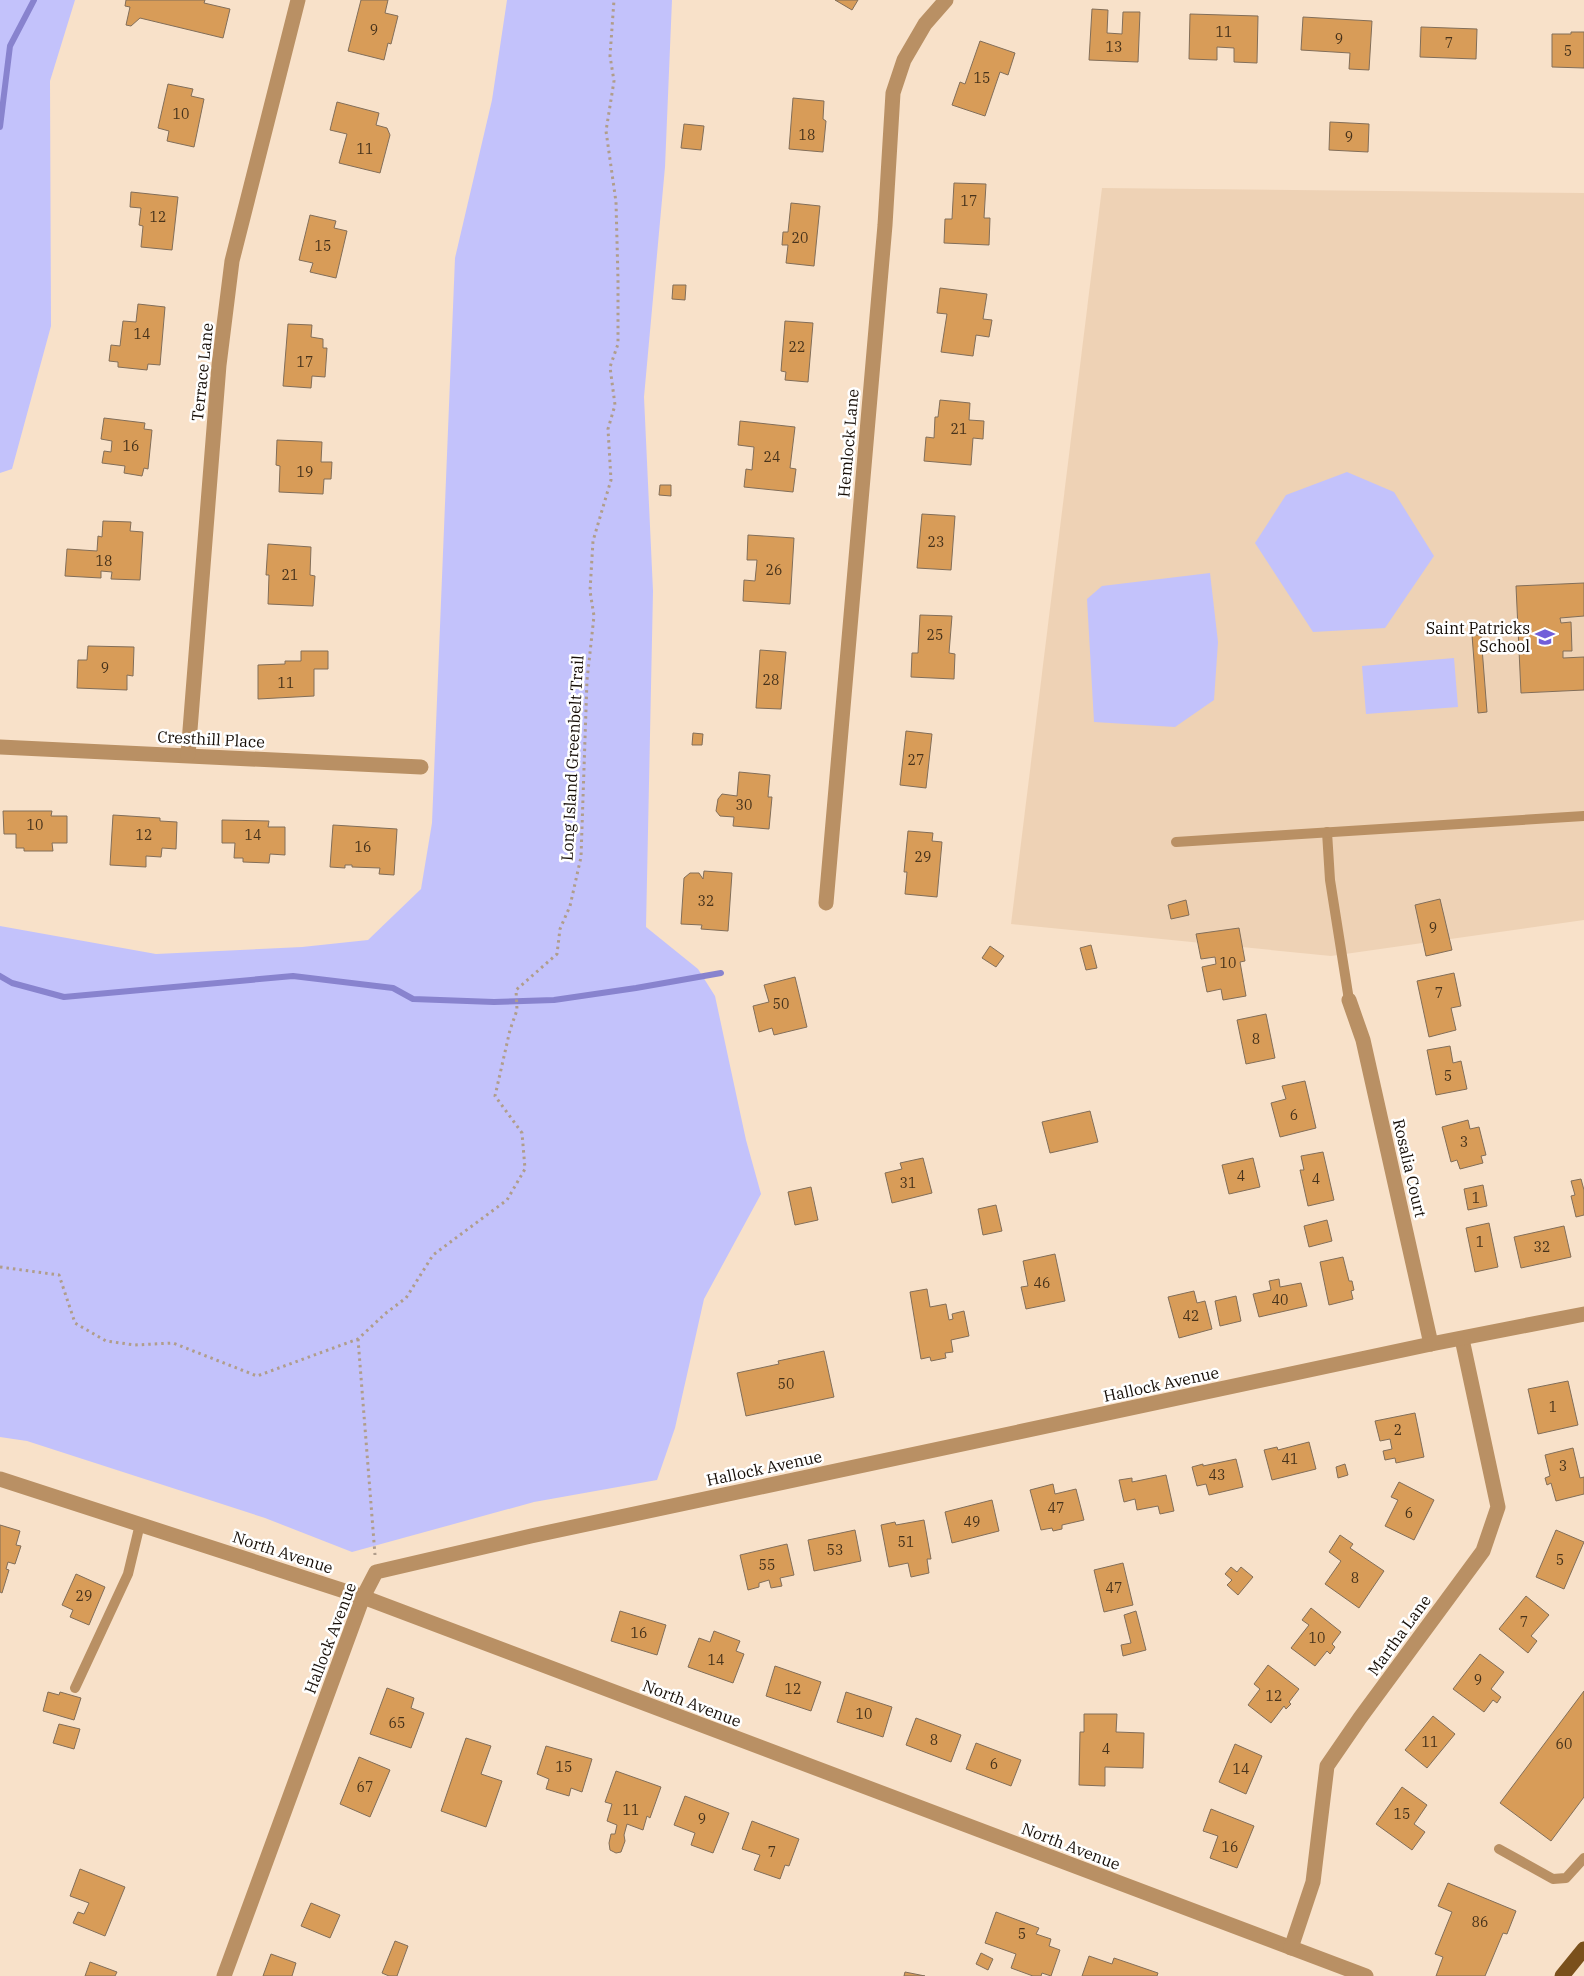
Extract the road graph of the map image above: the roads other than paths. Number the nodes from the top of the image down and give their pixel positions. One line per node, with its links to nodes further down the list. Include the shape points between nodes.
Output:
1 (298, 0): 4 (street, Terrace Lane, via 232,261 219,365)
2 (946, 0): 9 (street, Hemlock Lane, via 925,24 904,60 893,93 885,225)
3 (0, 747): 4 (street, Cresthill Place)
4 (188, 756): 5 (street, Cresthill Place)
5 (421, 767)
6 (1584, 816): 7 (lane)
7 (1327, 832): 8 (lane); 10 (lane, via 1330,880)
8 (1176, 842)
9 (826, 903)
10 (1349, 1000): 13 (street, Rosalia Court, via 1363,1040)
11 (1584, 1314): 12 (street, Hallock Avenue)
12 (1462, 1339): 13 (street, Hallock Avenue); 20 (street, Martha Lane, via 1498,1507 1483,1551 1327,1766 1313,1882)
13 (1431, 1344): 16 (street, Hallock Avenue, via 376,1572)
14 (0, 1479): 15 (street, North Avenue)
15 (140, 1524): 16 (street, North Avenue); 17 (lane, via 128,1574)
16 (364, 1597): 20 (street, North Avenue); 22 (street, Hallock Avenue)
17 (75, 1688)
18 (1499, 1849): 19 (lane, via 1553,1880 1566,1878)
19 (1584, 1858)
20 (1291, 1948): 23 (street, North Avenue)
21 (1584, 1949): 24 (main road)
22 (224, 1976)
23 (1366, 1976)
24 (1562, 1976)

